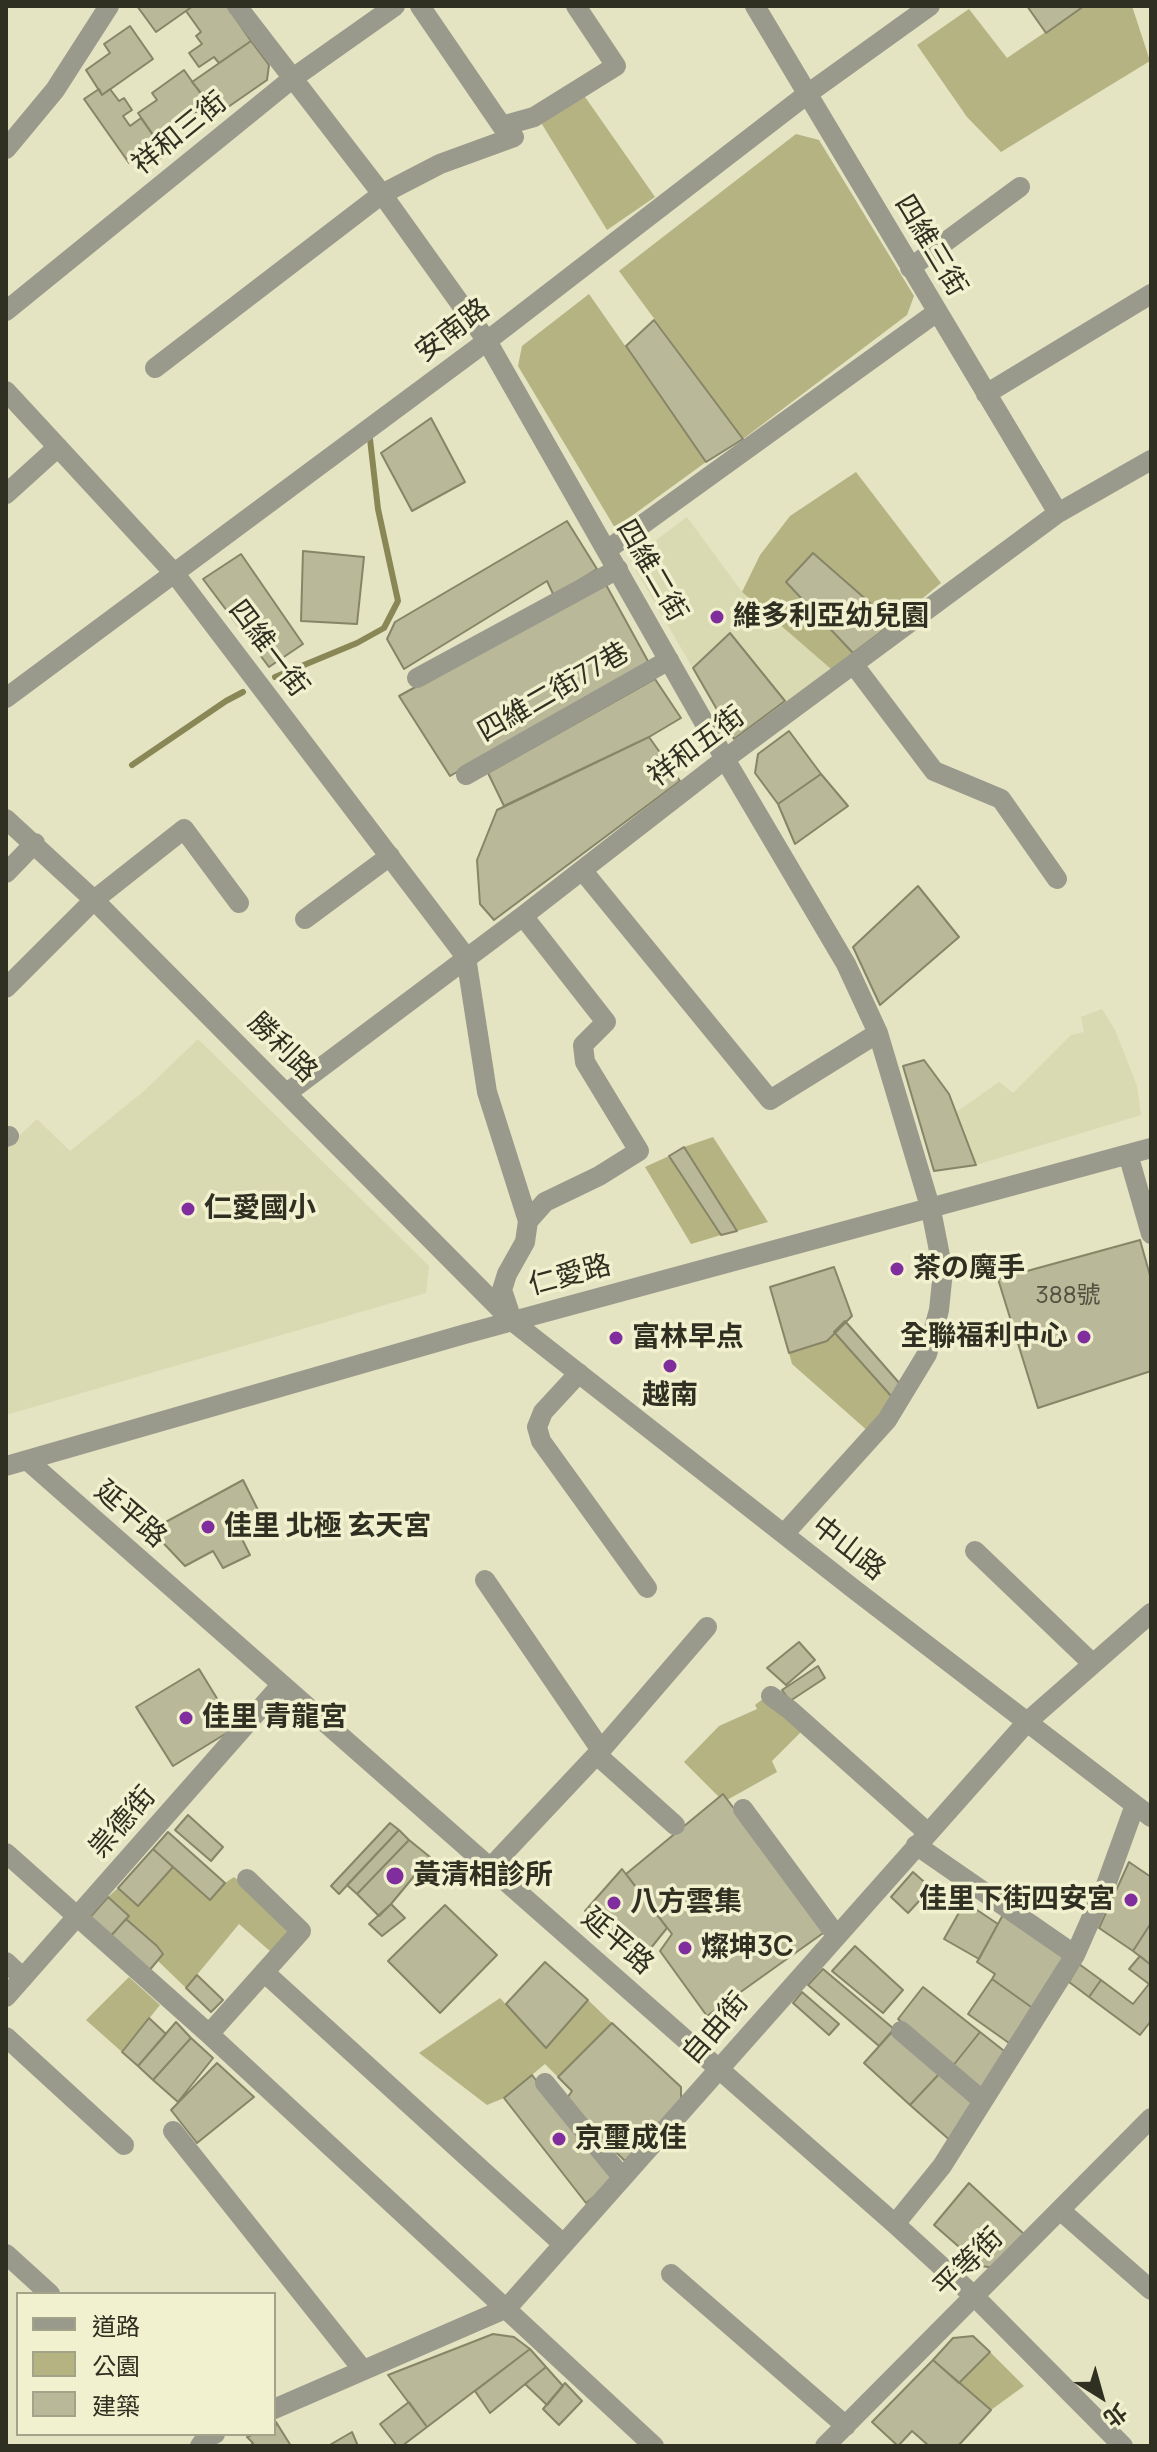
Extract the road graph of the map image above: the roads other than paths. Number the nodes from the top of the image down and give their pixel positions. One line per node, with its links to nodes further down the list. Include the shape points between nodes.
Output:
1 (109, 6): 11 (street, via 55,90)
2 (237, 6): 8 (street, 四維二街)
3 (395, 6): 8 (street, 祥和三街)
4 (420, 6): 5 (street, via 502,126 534,117 616,66)
5 (576, 6)
6 (755, 6): 9 (street, 四維三街)
7 (930, 6): 9 (street, 安南路)
8 (293, 78): 13 (street, 四維二街); 16 (street, 祥和三街)
9 (806, 95): 14 (street, 四維三街); 18 (street, 安南路)
10 (514, 137): 13 (street, via 440,164)
11 (6, 149)
12 (1020, 187): 14 (street)
13 (382, 194): 18 (street, 四維二街); 19 (street)
14 (910, 268): 17 (street, 四維三街)
15 (1151, 294): 21 (street)
16 (6, 311)
17 (937, 312): 21 (street, 四維三街); 26 (street)
18 (487, 341): 26 (street, 四維二街); 28 (street, 安南路)
19 (155, 368)
20 (6, 391): 22 (street, 四維一街)
21 (986, 394): 25 (street, 四維三街)
22 (58, 447): 24 (street); 28 (street, 四維一街)
23 (1151, 460): 25 (street, 祥和五街)
24 (6, 494)
25 (1058, 513): 30 (street, 祥和五街)
26 (607, 550): 27 (street, 四維二街)
27 (618, 569): 29 (street, 四維二街); 31 (street)
28 (175, 574): 32 (street, 安南路); 37 (street, 四維一街)
29 (669, 660): 33 (street, 四維二街); 34 (street, 四維二街77巷)
30 (854, 665): 33 (street, 祥和五街); 40 (street, via 934,771 1001,799)
31 (417, 678)
32 (6, 698)
33 (725, 759): 38 (street, 祥和五街); 47 (street, 四維二街, via 846,964)
34 (466, 775)
35 (6, 819): 36 (street, 勝利路)
36 (35, 843): 39 (street); 41 (street, 勝利路)
37 (390, 856): 44 (street); 45 (street, 四維一街)
38 (582, 870): 43 (street, 祥和五街); 47 (street, via 770,1100)
39 (6, 873)
40 (1057, 879)
41 (94, 900): 42 (street, via 184,829); 46 (street); 48 (street, 勝利路)
42 (239, 903)
43 (523, 916): 45 (street, 祥和五街); 52 (street, via 606,1022 583,1045 585,1062 639,1151 545,1202)
44 (305, 919)
45 (466, 957): 48 (street, 祥和五街); 52 (street, via 487,1092)
46 (6, 988)
47 (878, 1033): 51 (street, 四維二街)
48 (287, 1093): 54 (street, 勝利路)
49 (1151, 1148): 50 (street, 仁愛路)
50 (1128, 1154): 51 (street, 仁愛路); 53 (street)
51 (931, 1210): 54 (street, 仁愛路); 58 (street, 四維二街, via 943,1271 927,1354 887,1420)
52 (528, 1221): 54 (street, via 525,1242 502,1290)
53 (1151, 1234)
54 (512, 1321): 55 (street, 中山路); 56 (street, 仁愛路)
55 (579, 1373): 58 (street, 中山路); 61 (street, via 543,1412 537,1427 541,1441)
56 (27, 1460): 57 (street, 仁愛路); 65 (street, 延平路)
57 (6, 1466)
58 (784, 1534): 67 (street, 中山路)
59 (975, 1551): 64 (street)
60 (485, 1580): 68 (street)
61 (647, 1588)
62 (1151, 1613): 64 (street, 自由街)
63 (707, 1627): 68 (street)
64 (1093, 1664): 67 (street, 自由街)
65 (281, 1685): 74 (street, 延平路); 76 (street, 祟德街)
66 (771, 1696): 72 (street)
67 (1027, 1722): 70 (street, 中山路); 72 (street, 自由街)
68 (599, 1753): 71 (street); 74 (street)
69 (743, 1809): 77 (street)
70 (1143, 1811): 78 (street)
71 (675, 1825)
72 (921, 1838): 77 (street, 自由街); 78 (street)
73 (6, 1853): 76 (street)
74 (489, 1869): 86 (street, 延平路)
75 (247, 1879): 80 (street, via 301,1931)
76 (78, 1918): 81 (street, 祟德街); 84 (street)
77 (836, 1935): 86 (street, 自由街)
78 (1075, 1955): 88 (street)
79 (6, 1962): 81 (street)
80 (264, 1972): 84 (street); 95 (street)
81 (23, 1978): 82 (street, 祟德街)
82 (6, 1997)
83 (901, 2031): 88 (street)
84 (209, 2034): 101 (street)
85 (6, 2037): 91 (street)
86 (719, 2068): 92 (street, 自由街); 94 (street, 延平路)
87 (545, 2083): 92 (street)
88 (983, 2101): 94 (street, via 942,2166)
89 (1151, 2118): 93 (street, 平等街)
90 (173, 2131): 102 (street)
91 (124, 2145)
92 (622, 2177): 95 (street, 自由街)
93 (1060, 2210): 98 (street); 100 (street, 平等街)
94 (895, 2224): 100 (street, 延平路)
95 (563, 2244): 101 (street, 自由街)
96 (6, 2254): 99 (street)
97 (671, 2274): 104 (street)
98 (1151, 2290)
99 (48, 2292)
100 (975, 2297): 104 (street, 平等街); 107 (street, 延平路)
101 (507, 2308): 102 (street, 自由街); 105 (street)
102 (363, 2370): 103 (street, 自由街)
103 (276, 2408)
104 (846, 2426): 106 (street, 平等街)
105 (654, 2446)
106 (825, 2446)
107 (1123, 2446)

